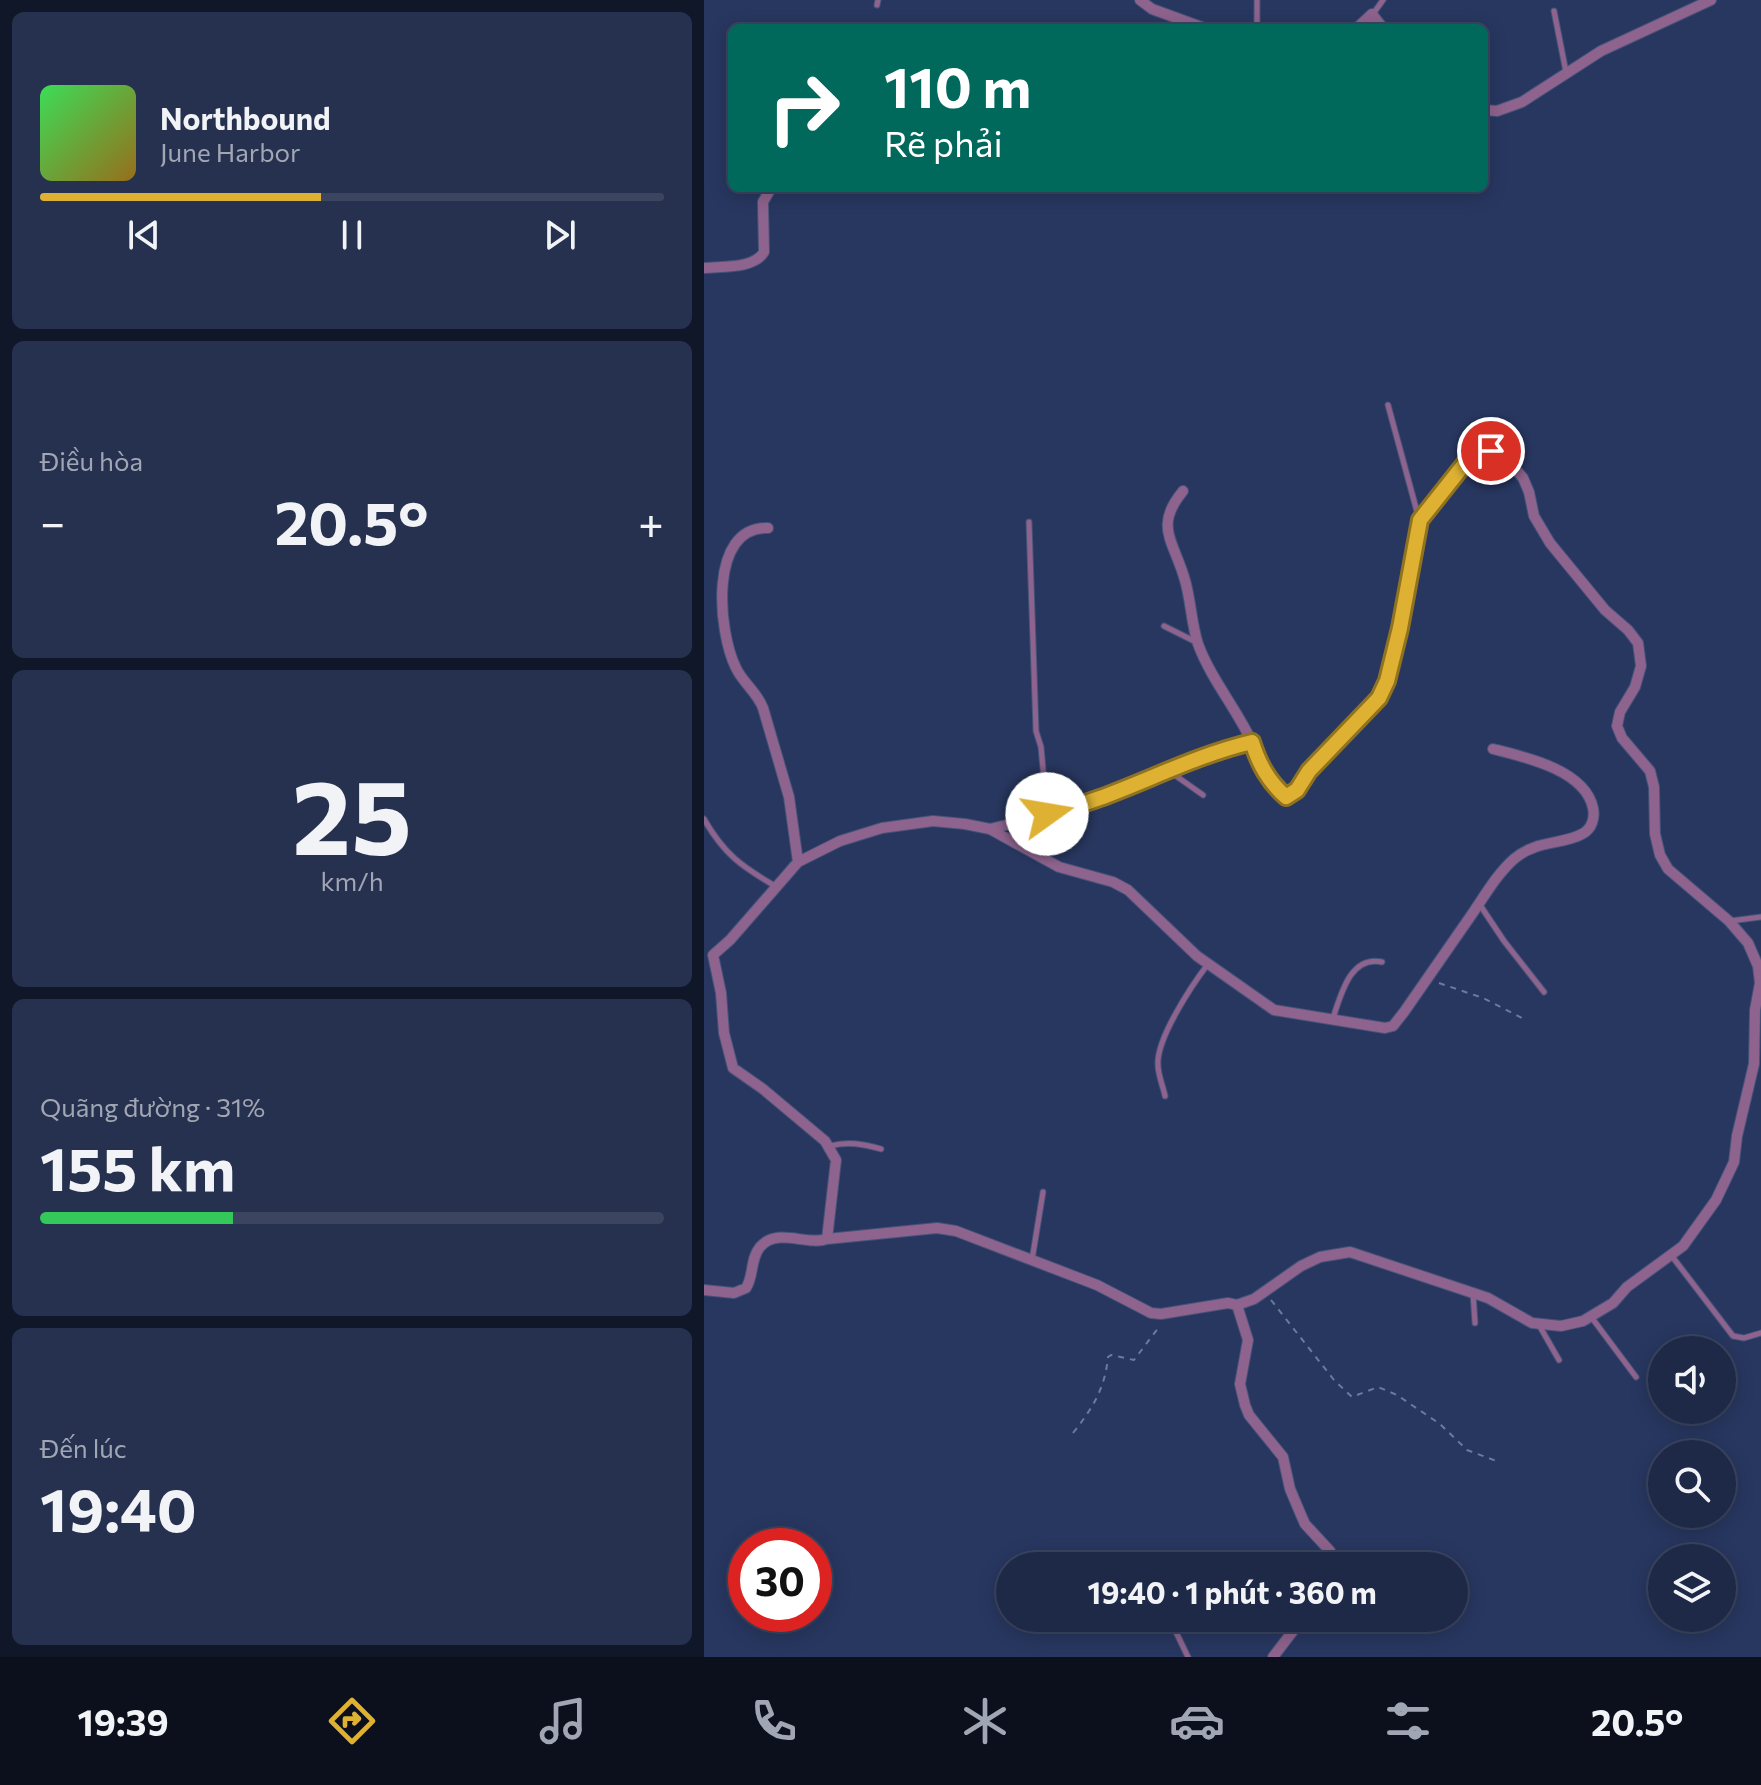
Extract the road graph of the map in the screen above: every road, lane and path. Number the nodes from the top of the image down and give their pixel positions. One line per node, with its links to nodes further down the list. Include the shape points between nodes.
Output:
1 (1140, 0): 8 (street)
2 (1257, 0): 9 (lane)
3 (1383, 0): 7 (lane)
4 (1711, 0): 5 (street)
5 (1692, 4): 12 (street)
6 (1554, 11): 12 (lane)
7 (1372, 14): 10 (street); 11 (street)
8 (1193, 24)
9 (1257, 24)
10 (1361, 24)
11 (1380, 24)
12 (1566, 73): 13 (street, via 1511,108)
13 (1488, 110)
14 (769, 192): 15 (street, via 763,202 760,259)
15 (704, 268)
16 (1388, 405): 18 (lane)
17 (1183, 491): 22 (street, via 1166,520)
18 (1420, 520): 23 (street, via 1400,628 1379,698 1290,796 1264,773); 34 (street, via 1466,462 1480,454 1500,454 1523,478 1534,516 1550,543 1638,643 1641,666 1617,726 1650,771 1655,834 1664,862)
19 (1029, 522): 27 (lane, via 1036,731)
20 (768, 528): 30 (street, via 740,536 730,551 722,586 725,630 736,669 763,708 789,797)
21 (1164, 626): 22 (lane)
22 (1197, 642): 23 (street)
23 (1252, 742): 25 (street, via 1207,753)
24 (1493, 749): 32 (street, via 1535,759 1560,772 1581,787 1595,815 1582,834 1515,858)
25 (1168, 771): 26 (lane); 27 (street, via 1083,806)
26 (1203, 795)
27 (1047, 814): 29 (street)
28 (704, 819): 31 (lane, via 726,852)
29 (990, 829): 30 (street, via 933,821 882,828); 37 (street, via 1059,867 1128,890)
30 (798, 862): 31 (street)
31 (776, 887): 35 (street, via 730,940)
32 (1479, 904): 38 (street); 39 (lane)
33 (1761, 917): 34 (lane)
34 (1729, 921): 40 (street, via 1748,943 1758,966)
35 (708, 955): 44 (street, via 721,993 733,1068)
36 (1382, 962): 41 (lane, via 1366,962 1351,974)
37 (1208, 963): 41 (street, via 1274,1010); 43 (lane, via 1171,1022 1157,1063)
38 (1427, 979): 41 (street, via 1393,1026 1375,1028); 42 (path)
39 (1544, 992)
40 (1759, 1004): 48 (street, via 1754,1064 1728,1180 1691,1237)
41 (1333, 1018)
42 (1522, 1018)
43 (1165, 1096)
44 (830, 1146): 45 (lane, via 860,1143); 47 (street, via 836,1160)
45 (881, 1149)
46 (1043, 1192): 49 (lane)
47 (827, 1239): 49 (street, via 937,1228 972,1235); 50 (street, via 772,1239 757,1253 746,1288 734,1293)
48 (1671, 1254): 55 (street); 58 (lane, via 1733,1336)
49 (1032, 1261): 54 (street, via 1097,1285 1151,1313)
50 (704, 1290)
51 (1266, 1292): 52 (street, via 1301,1266 1350,1252); 53 (street); 62 (path, via 1352,1397 1378,1387 1397,1395 1467,1450)
52 (1473, 1292): 56 (lane); 57 (street)
53 (1237, 1305): 54 (street); 63 (street, via 1248,1340 1240,1384 1245,1405 1283,1457 1305,1524)
54 (1170, 1314): 61 (path, via 1134,1360 1108,1357 1102,1391)
55 (1591, 1317): 57 (street, via 1561,1326); 60 (lane)
56 (1475, 1323)
57 (1538, 1325): 59 (lane)
58 (1761, 1333)
59 (1559, 1360)
60 (1636, 1377)
61 (1073, 1433)
62 (1499, 1462)
63 (1330, 1552)
64 (1176, 1632): 66 (lane)
65 (1292, 1632): 67 (street)
66 (1188, 1657)
67 (1273, 1657)

